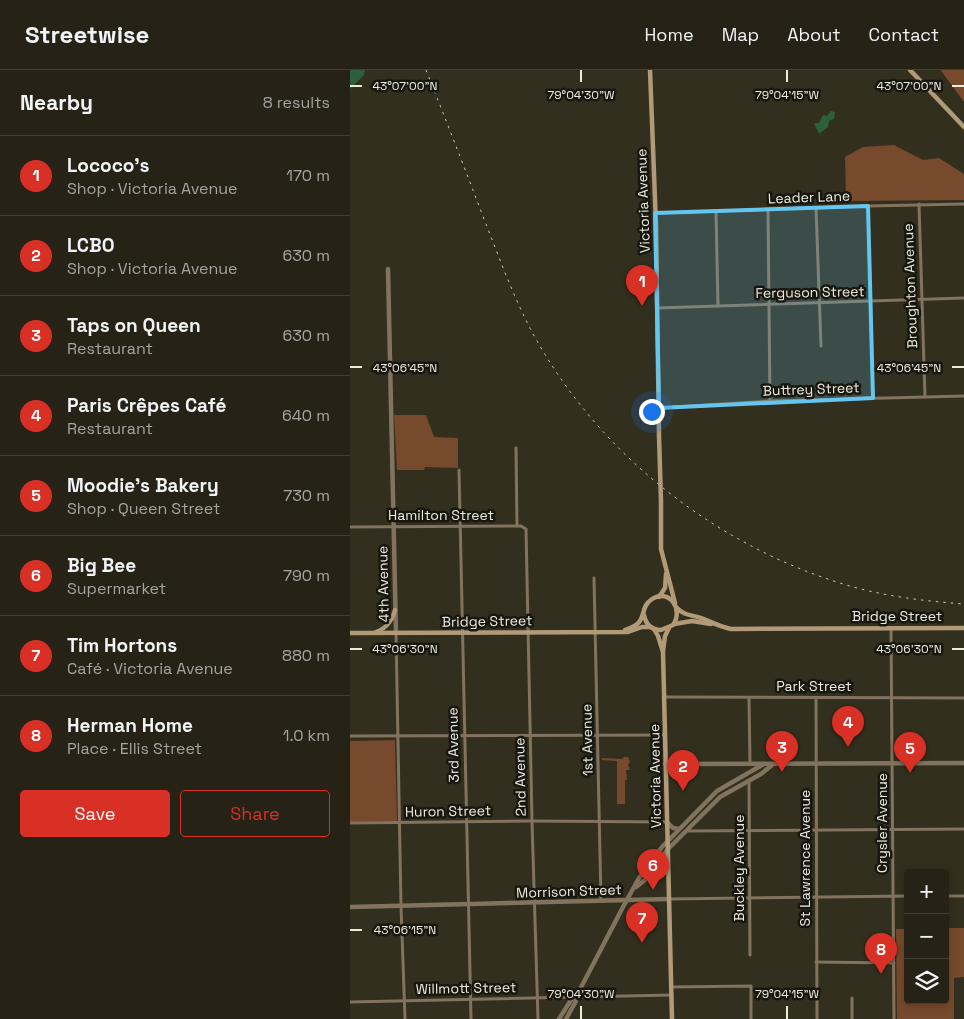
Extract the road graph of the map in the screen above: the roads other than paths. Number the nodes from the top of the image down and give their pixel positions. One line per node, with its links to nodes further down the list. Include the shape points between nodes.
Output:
1 (650, 70): 10 (main road, Victoria Avenue)
2 (910, 70): 3 (main road)
3 (964, 127)
4 (919, 204): 5 (street, Leader Lane); 6 (street, Leader Lane); 13 (street, Broughton Avenue)
5 (964, 204)
6 (868, 206): 7 (street, Leader Lane); 14 (street)
7 (816, 208): 8 (street, Leader Lane); 15 (street)
8 (768, 210): 9 (street, Leader Lane); 16 (street)
9 (716, 212): 10 (street, Leader Lane); 17 (street)
10 (655, 213): 18 (main road, Victoria Avenue)
11 (388, 268): 30 (street, 4th Avenue)
12 (964, 298): 13 (street, Ferguson Street)
13 (922, 299): 14 (street, Ferguson Street); 21 (street, Broughton Avenue)
14 (871, 302): 15 (street, Ferguson Street); 22 (street)
15 (820, 303): 16 (street, Ferguson Street); 19 (street)
16 (769, 304): 17 (street, Ferguson Street); 23 (street)
17 (718, 306): 18 (street, Ferguson Street)
18 (657, 308): 24 (main road, Victoria Avenue)
19 (821, 346)
20 (964, 396): 21 (street, Buttrey Street)
21 (924, 397): 22 (street, Buttrey Street)
22 (873, 398): 23 (street, Buttrey Street)
23 (770, 401): 24 (street, Buttrey Street)
24 (659, 408): 31 (main road, Victoria Avenue, bridge, via 662,549)
25 (516, 448): 28 (street)
26 (459, 470): 27 (street, 3rd Avenue)
27 (460, 526): 28 (street, Hamilton Street); 30 (street, Hamilton Street); 43 (street, 3rd Avenue)
28 (517, 526): 44 (street, 2nd Avenue, via 524,527 527,534)
29 (350, 527): 30 (street, Hamilton Street)
30 (394, 527): 35 (street, 4th Avenue)
31 (666, 570): 33 (main road, Victoria Avenue, via 665,588); 34 (main road, Victoria Avenue)
32 (594, 578): 45 (street, 1st Avenue)
33 (659, 597): 34 (main road, via 668,598); 36 (main road, via 646,605)
34 (676, 606): 37 (main road, Bridge Street, via 684,614); 38 (main road, via 677,617)
35 (395, 610): 47 (main road, via 393,619); 48 (street, 4th Avenue)
36 (644, 615): 40 (main road); 42 (main road, via 637,625)
37 (711, 624): 38 (main road, Bridge Street, via 687,621); 39 (main road, Bridge Street, via 746,630)
38 (671, 626): 40 (main road, via 662,630); 49 (main road, Victoria Avenue, via 665,636)
39 (891, 627): 41 (main road, Bridge Street); 53 (street, Crysler Avenue)
40 (652, 628): 42 (main road, Bridge Street); 49 (main road, Victoria Avenue)
41 (964, 628)
42 (623, 631): 45 (main road, Bridge Street)
43 (462, 632): 44 (main road, Bridge Street); 48 (main road, Bridge Street); 60 (street, 3rd Avenue)
44 (529, 632): 45 (main road, Bridge Street); 56 (street, 2nd Avenue)
45 (596, 632): 55 (street, 1st Avenue)
46 (350, 633): 47 (main road, Bridge Street)
47 (372, 633): 48 (main road, Bridge Street)
48 (396, 633): 59 (street, 4th Avenue)
49 (663, 652): 50 (main road, Victoria Avenue)
50 (664, 697): 51 (street, Park Street); 57 (main road, Victoria Avenue)
51 (749, 698): 52 (street, Park Street); 64 (street)
52 (816, 698): 53 (street, Park Street); 67 (street, St Lawrence Avenue)
53 (892, 698): 54 (street, Park Street); 61 (street, Crysler Avenue)
54 (964, 698)
55 (598, 734): 56 (street); 57 (street); 71 (street, 1st Avenue)
56 (531, 735): 60 (street); 70 (street, 2nd Avenue)
57 (665, 735): 63 (main road, Victoria Avenue)
58 (350, 736): 59 (street)
59 (398, 736): 60 (street); 74 (street, 4th Avenue)
60 (464, 736): 69 (street, 3rd Avenue)
61 (893, 763): 62 (street); 67 (street); 77 (street, Crysler Avenue)
62 (964, 763)
63 (666, 764): 64 (street); 72 (main road, Victoria Avenue)
64 (750, 764): 65 (street)
65 (764, 764): 66 (street); 75 (street, via 717,790)
66 (773, 764): 67 (street); 68 (street)
67 (816, 764): 76 (street, St Lawrence Avenue)
68 (749, 780): 79 (street, via 720,797); 80 (street, Buckley Avenue)
69 (466, 821): 70 (street, Huron Street); 74 (street, Huron Street); 94 (street, 3rd Avenue)
70 (532, 821): 71 (street, Huron Street); 93 (street, 2nd Avenue)
71 (600, 821): 72 (street, Huron Street); 92 (street, 1st Avenue)
72 (667, 822): 75 (street); 81 (main road, Victoria Avenue)
73 (350, 823): 74 (street, Huron Street)
74 (400, 823): 95 (street, 4th Avenue)
75 (679, 829): 81 (street)
76 (816, 830): 77 (street); 80 (street); 84 (street, St Lawrence Avenue)
77 (892, 830): 78 (street); 85 (street, Crysler Avenue)
78 (964, 830)
79 (688, 831): 80 (street); 82 (street)
80 (750, 831): 89 (street, Buckley Avenue)
81 (667, 841): 82 (main road, Victoria Avenue); 83 (street)
82 (667, 850): 83 (street, via 645,880); 90 (main road, Victoria Avenue)
83 (635, 887): 91 (street)
84 (817, 896): 85 (street, Morrison Street); 89 (street, Morrison Street); 98 (street, St Lawrence Avenue)
85 (893, 896): 86 (street, Morrison Street); 99 (street, Crysler Avenue)
86 (904, 896)
87 (949, 896): 88 (street)
88 (964, 896)
89 (750, 897): 90 (street, Morrison Street); 97 (street, Buckley Avenue)
90 (669, 899): 91 (street, Morrison Street); 100 (main road, Victoria Avenue)
91 (626, 901): 92 (street, Morrison Street); 102 (street)
92 (601, 902): 93 (street, Morrison Street)
93 (535, 903): 94 (street, Morrison Street); 103 (street, 2nd Avenue)
94 (469, 904): 95 (street, Morrison Street); 105 (street, 3rd Avenue)
95 (401, 906): 96 (street, Morrison Street); 106 (street, 4th Avenue)
96 (350, 907)
97 (750, 955)
98 (816, 962): 99 (street); 115 (street, St Lawrence Avenue)
99 (894, 963): 117 (street, Crysler Avenue)
100 (672, 987): 101 (main road, Victoria Avenue); 114 (street, via 751,986)
101 (672, 995): 102 (street, Willmott Street); 113 (main road, Victoria Avenue)
102 (576, 997): 103 (street, Willmott Street); 111 (street); 112 (street)
103 (538, 998): 105 (street, Willmott Street); 110 (street, 2nd Avenue)
104 (852, 998): 116 (street)
105 (471, 999): 106 (street, Willmott Street); 109 (street, 3rd Avenue)
106 (404, 1001): 107 (street, Willmott Street); 108 (street, 4th Avenue)
107 (350, 1002)
108 (405, 1019)
109 (471, 1019)
110 (538, 1019)
111 (559, 1019)
112 (566, 1019)
113 (672, 1019)
114 (751, 1019)
115 (817, 1019)
116 (852, 1019)
117 (894, 1019)

